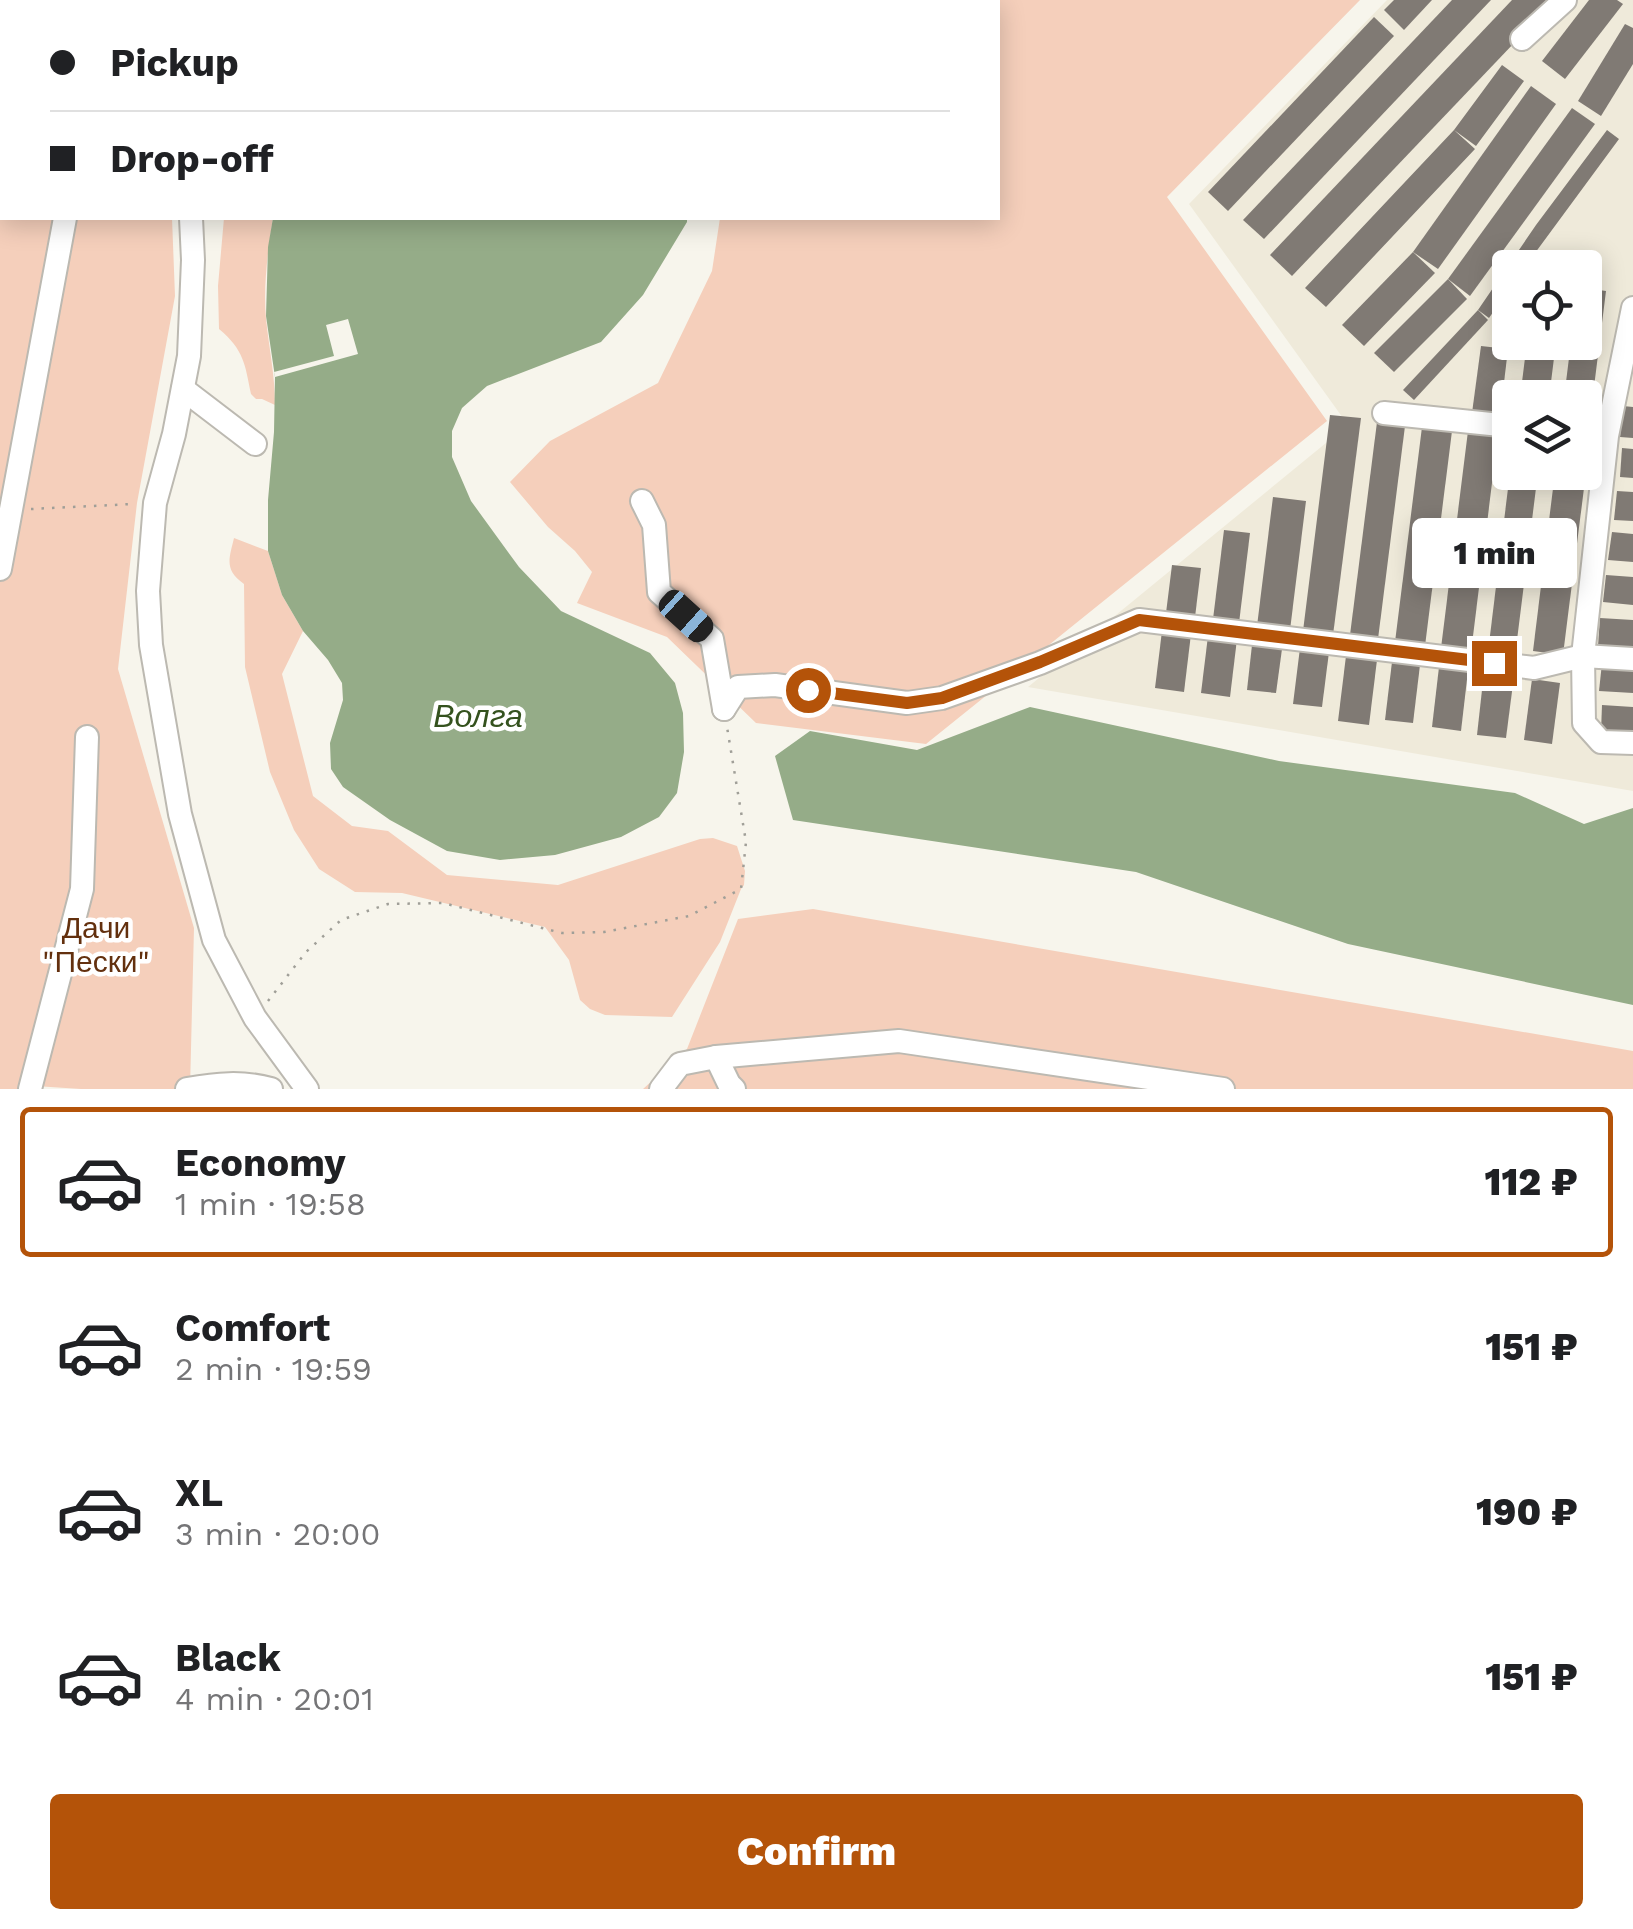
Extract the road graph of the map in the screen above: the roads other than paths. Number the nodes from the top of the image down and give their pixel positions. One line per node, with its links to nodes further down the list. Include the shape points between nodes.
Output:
1 (1565, 0): 2 (street)
2 (1522, 39)
3 (66, 220): 13 (street)
4 (192, 220): 6 (street, via 190,356)
5 (1633, 308): 8 (street)
6 (183, 389): 10 (street); 22 (street, via 155,503 148,591 180,814 214,940 255,1018)
7 (1384, 413): 9 (street)
8 (1602, 414)
9 (1492, 424)
10 (254, 444)
11 (1593, 490): 14 (street)
12 (642, 501): 14 (street, via 654,525 659,592 712,640 724,709 738,687 776,685 907,703 942,698 1139,620 1534,668)
13 (0, 569)
14 (1582, 656): 15 (street); 17 (street, via 1584,723 1602,742)
15 (1633, 659)
16 (87, 737): 19 (street, via 82,889)
17 (1633, 743)
18 (716, 1057): 23 (street, via 680,1064); 24 (street); 25 (street, via 898,1041)
19 (30, 1089)
20 (187, 1089): 21 (street, via 222,1083)
21 (271, 1089)
22 (307, 1089)
23 (660, 1089)
24 (734, 1089)
25 (1223, 1089)

